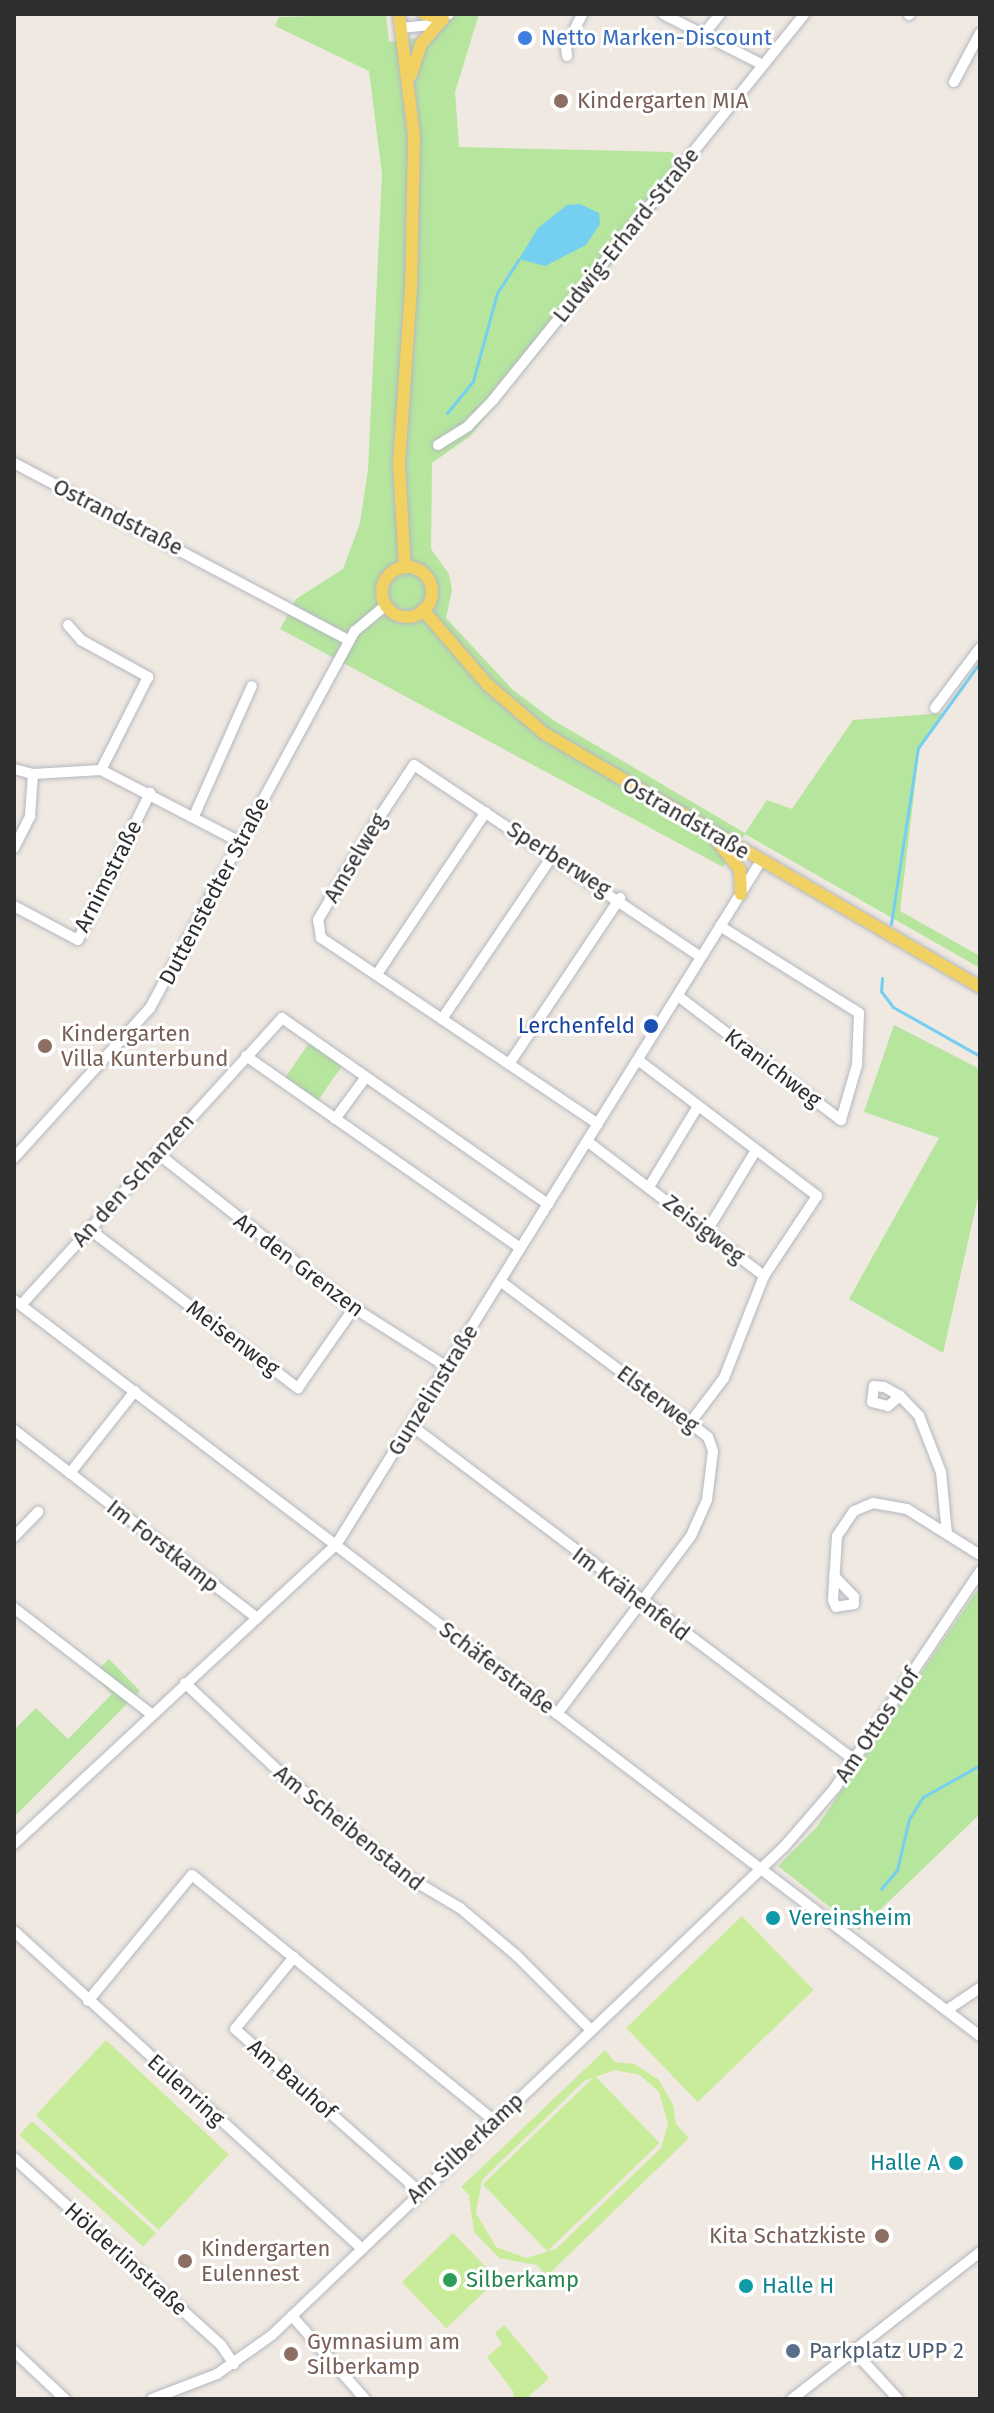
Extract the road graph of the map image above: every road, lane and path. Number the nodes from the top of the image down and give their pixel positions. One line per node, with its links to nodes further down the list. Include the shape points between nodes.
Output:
1 (399, 14): 8 (main road)
2 (424, 14): 7 (main road)
3 (582, 14): 11 (street, via 566,46)
4 (663, 14): 10 (street)
5 (720, 14): 10 (street)
6 (804, 14): 12 (street, Ludwig-Erhard-Straße)
7 (446, 16): 8 (street); 13 (main road, via 421,44)
8 (401, 28): 13 (main road)
9 (980, 33): 14 (street)
10 (703, 35): 12 (street)
11 (567, 56)
12 (763, 65): 15 (street, Ludwig-Erhard-Straße, via 493,400 468,426)
13 (409, 82): 17 (main road, via 413,245 399,464)
14 (954, 82)
15 (438, 445)
16 (14, 463): 21 (street, Ostrandstraße)
17 (405, 568): 18 (main road, via 384,584); 19 (main road, via 419,571 429,582 431,597)
18 (386, 605): 19 (main road, via 403,617); 21 (street, Duttenstedter Straße, via 365,618)
19 (423, 610): 32 (main road, Ostrandstraße, via 527,721)
20 (68, 625): 27 (street, via 81,640 148,677)
21 (349, 640): 33 (street, Duttenstedter Straße)
22 (980, 648): 24 (street)
23 (252, 686): 31 (street)
24 (935, 708)
25 (414, 765): 30 (street, Sperberweg); 42 (street, Amselweg, via 318,920 321,938)
26 (14, 769): 28 (street)
27 (101, 770): 28 (street); 29 (street)
28 (33, 774): 34 (street, via 30,816)
29 (150, 793): 31 (street); 39 (street, Arnimstraße, via 78,940)
30 (486, 812): 35 (street, Sperberweg); 42 (street)
31 (194, 816): 33 (street)
32 (710, 832): 36 (main road, Ostrandstraße); 37 (main road, via 740,870)
33 (240, 842): 56 (street, Duttenstedter Straße, via 150,1008)
34 (14, 848)
35 (553, 855): 38 (street, Sperberweg); 45 (street)
36 (761, 861): 37 (street, Gunzelinstraße); 43 (main road, Ostrandstraße)
37 (741, 894): 40 (street, Gunzelinstraße)
38 (620, 898): 41 (street, Sperberweg); 48 (street)
39 (14, 906)
40 (720, 926): 41 (street, Gunzelinstraße); 44 (street, Kranichweg, via 859,1013 857,1065 841,1120)
41 (701, 957): 44 (street, Gunzelinstraße)
42 (377, 974): 45 (street, Amselweg)
43 (980, 987)
44 (678, 996): 47 (street, Gunzelinstraße)
45 (442, 1019): 48 (street, Amselweg)
46 (246, 1056): 49 (street, An den Schanzen, via 282,1018); 51 (street); 55 (street, An den Schanzen)
47 (638, 1060): 50 (street); 52 (street, Gunzelinstraße)
48 (509, 1064): 52 (street, Amselweg)
49 (366, 1077): 51 (street); 58 (street, An den Schanzen)
50 (698, 1106): 54 (street); 57 (street)
51 (335, 1119): 61 (street)
52 (598, 1124): 53 (street, Gunzelinstraße)
53 (587, 1141): 57 (street, Zeisigweg); 58 (street, Gunzelinstraße)
54 (756, 1150): 60 (street); 62 (street, via 817,1196)
55 (157, 1153): 59 (street, An den Schanzen); 65 (street, An den Grenzen)
56 (14, 1158)
57 (649, 1187): 60 (street, Zeisigweg)
58 (548, 1204): 61 (street, Gunzelinstraße)
59 (89, 1229): 64 (street, An den Schanzen); 65 (street, Meisenweg, via 298,1388)
60 (707, 1231): 62 (street, Zeisigweg)
61 (520, 1248): 63 (street, Gunzelinstraße)
62 (764, 1276): 69 (street, Zeisigweg, via 736,1355)
63 (500, 1281): 66 (street, Gunzelinstraße); 69 (street, Elsterweg)
64 (17, 1302): 67 (street, Schäferstraße)
65 (354, 1308): 66 (street, An den Grenzen)
66 (447, 1367): 70 (street, Gunzelinstraße)
67 (135, 1391): 72 (street); 76 (street, Schäferstraße)
68 (900, 1396): 74 (street, via 929,1436 941,1472)
69 (690, 1423): 80 (street, Elsterweg, via 708,1437 713,1451 707,1500 691,1536)
70 (412, 1426): 76 (street, Gunzelinstraße); 80 (street, Im Krähenfeld)
71 (14, 1430): 72 (street, Im Forstkamp)
72 (70, 1473): 82 (street, Im Forstkamp)
73 (38, 1512): 75 (street)
74 (947, 1534): 77 (street); 79 (street, via 907,1509 873,1503 843,1522)
75 (14, 1537)
76 (336, 1545): 82 (street, Gunzelinstraße); 85 (street, Schäferstraße)
77 (980, 1555)
78 (980, 1571): 86 (street, Am Ottos Hof)
79 (834, 1576)
80 (642, 1602): 85 (street, Elsterweg); 86 (street, Im Krähenfeld)
81 (14, 1608): 84 (street)
82 (257, 1618): 83 (street, Gunzelinstraße)
83 (185, 1683): 84 (street, Gunzelinstraße); 94 (street, Am Scheibenstand, via 273,1766 406,1876 460,1908 516,1955)
84 (151, 1714): 87 (street, Gunzelinstraße)
85 (557, 1714): 88 (street, Schäferstraße)
86 (853, 1759): 88 (street, Am Ottos Hof, via 813,1816)
87 (15, 1841)
88 (761, 1869): 93 (street, Schäferstraße); 94 (street, Am Silberkamp)
89 (14, 1931): 92 (street, Eulenring)
90 (294, 1957): 92 (street, via 192,1875); 96 (street); 98 (street, Am Bauhof, via 235,2029)
91 (980, 1988): 93 (street)
92 (88, 2001): 99 (street, Eulenring)
93 (947, 2010): 95 (street, Schäferstraße)
94 (590, 2029): 96 (street, Am Silberkamp)
95 (980, 2036)
96 (494, 2120): 98 (street, Am Silberkamp)
97 (14, 2158): 104 (street, Hölderlinstraße, via 221,2345)
98 (419, 2191): 99 (street, Am Silberkamp)
99 (360, 2247): 101 (street, Am Silberkamp)
100 (980, 2252): 102 (street)
101 (292, 2316): 104 (street, Am Silberkamp); 107 (street)
102 (853, 2350): 108 (street); 109 (street)
103 (14, 2351): 105 (street)
104 (234, 2364): 106 (street, Am Silberkamp)
105 (65, 2399)
106 (152, 2399)
107 (365, 2399)
108 (792, 2399)
109 (898, 2399)

